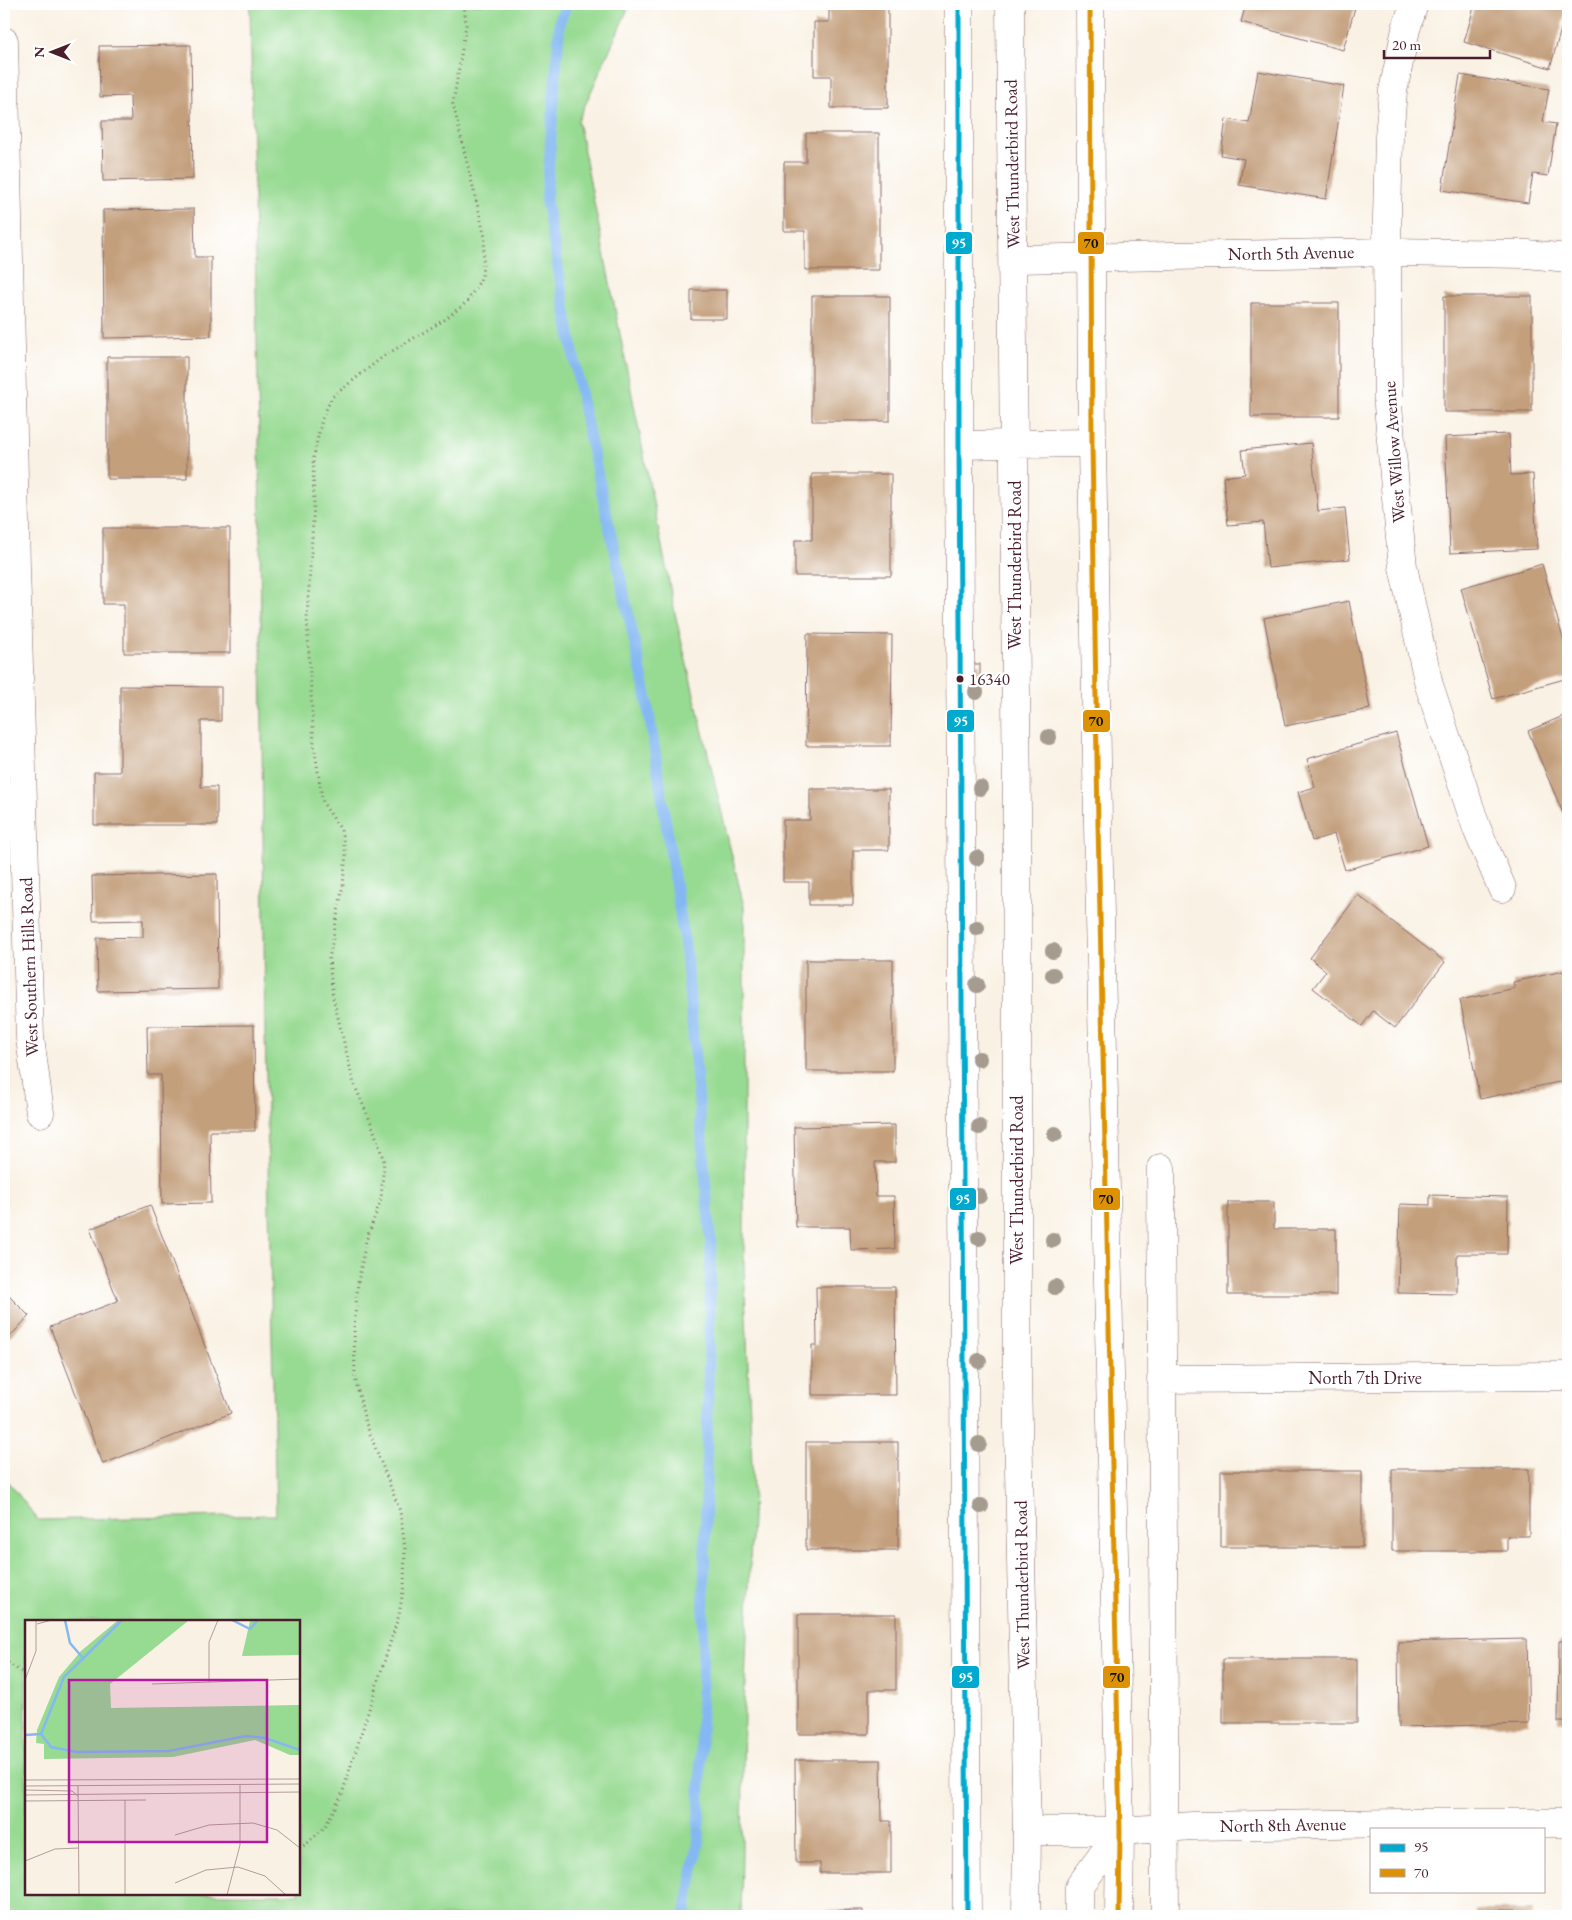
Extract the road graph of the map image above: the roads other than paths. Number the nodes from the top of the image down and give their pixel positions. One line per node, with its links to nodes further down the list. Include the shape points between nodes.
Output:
1 (959, 4): 12 (street)
2 (1010, 4): 9 (street, West Thunderbird Road)
3 (1090, 4): 7 (street)
4 (1414, 4): 6 (street, West Willow Avenue, via 1392,100)
5 (4, 41): 13 (street, West Southern Hills Road)
6 (1387, 252): 7 (street, North 5th Avenue); 8 (street, North 5th Avenue, via 1527,254); 14 (street, West Willow Avenue, via 1388,405 1404,567 1430,685 1477,829)
7 (1092, 257): 9 (street, North 5th Avenue); 10 (street)
8 (1568, 258)
9 (1013, 259): 11 (street, West Thunderbird Road)
10 (1092, 443): 11 (street); 21 (street)
11 (1014, 444): 12 (street); 22 (street, West Thunderbird Road, via 1018,1379)
12 (959, 445): 23 (street)
13 (10, 567): 15 (street, West Southern Hills Road, via 30,1038)
14 (1502, 888)
15 (40, 1113)
16 (1161, 1168): 18 (street)
17 (1568, 1376): 18 (street, North 7th Drive)
18 (1161, 1379): 20 (street)
19 (1568, 1824): 20 (street, North 8th Avenue, via 1401,1823)
20 (1164, 1828): 21 (street, North 8th Avenue); 27 (street)
21 (1120, 1830): 22 (street, North 8th Avenue); 25 (street, via 1080,1887); 26 (street)
22 (1027, 1832): 24 (street, West Thunderbird Road)
23 (967, 1916)
24 (1026, 1916)
25 (1079, 1916)
26 (1119, 1916)
27 (1165, 1916)

